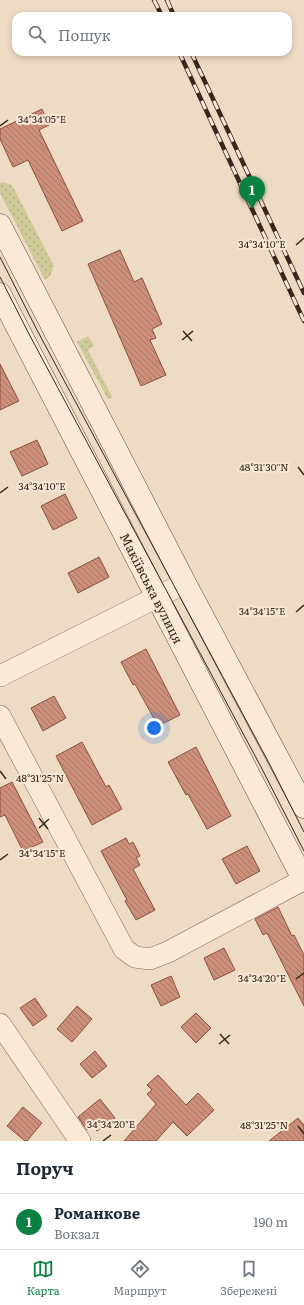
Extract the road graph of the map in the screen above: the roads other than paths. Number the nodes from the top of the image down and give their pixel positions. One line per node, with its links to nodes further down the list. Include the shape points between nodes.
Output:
1 (0, 225): 3 (main road)
2 (0, 294): 4 (main road, Макіївська вулиця)
3 (45, 313): 4 (main road); 5 (main road)
4 (17, 328): 6 (main road, Макіївська вулиця)
5 (184, 583): 6 (street); 9 (main road)
6 (156, 597): 7 (street); 10 (main road, Макіївська вулиця)
7 (0, 676)
8 (0, 716): 10 (street, via 124,949 135,957 150,958 168,952)
9 (304, 807)
10 (304, 881)
11 (0, 1024): 12 (street)
12 (72, 1137)

